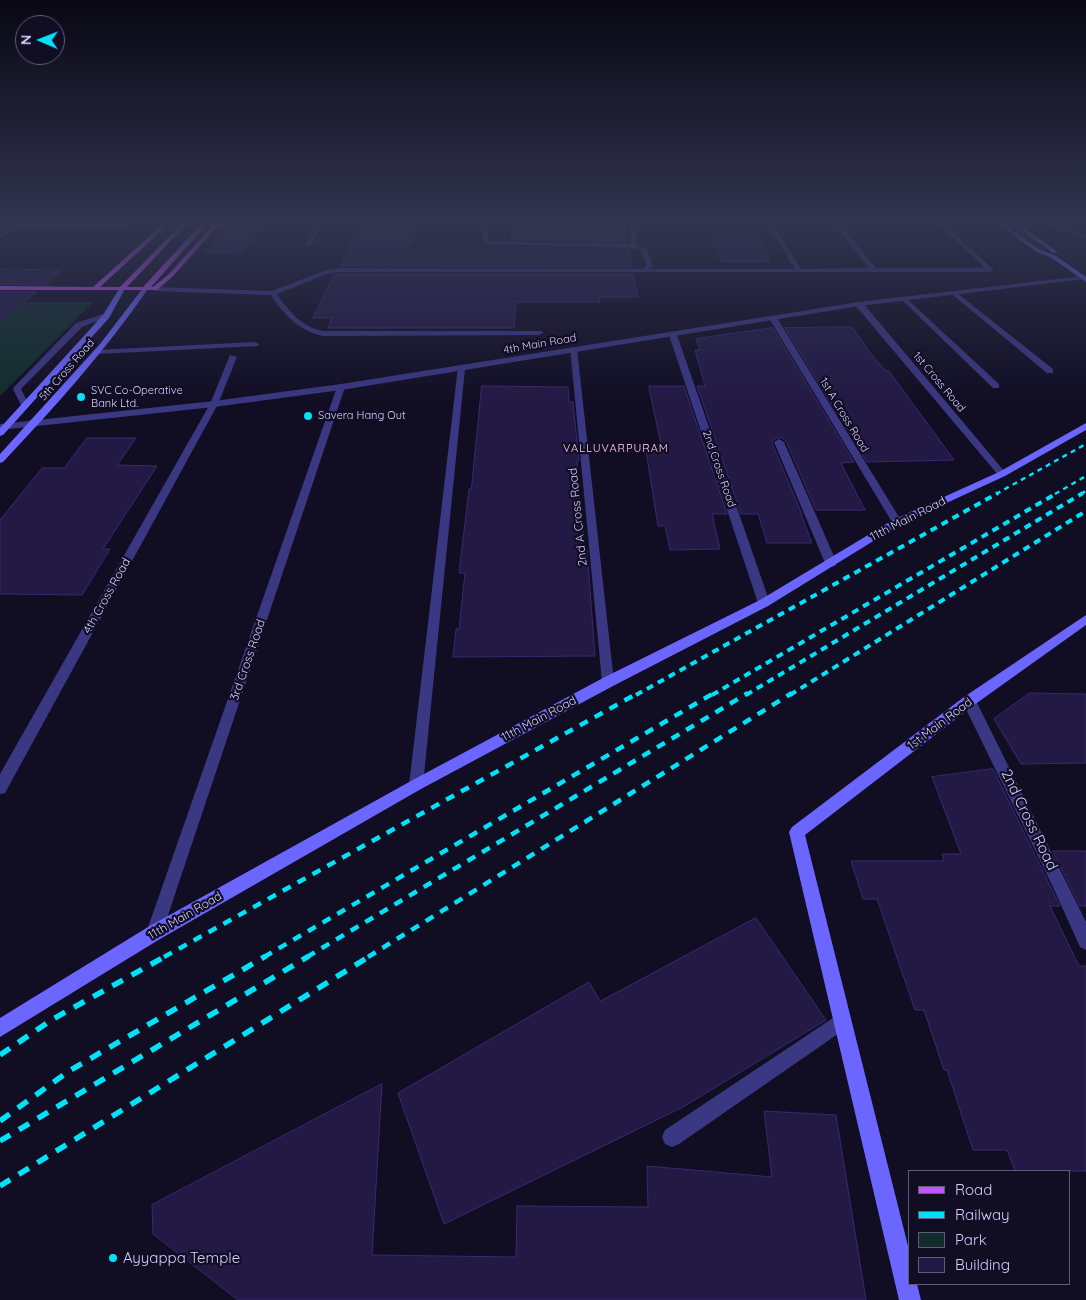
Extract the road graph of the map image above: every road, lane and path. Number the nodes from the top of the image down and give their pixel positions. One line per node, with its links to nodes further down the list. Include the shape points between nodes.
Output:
1 (99, 285): 7 (main road)
2 (125, 285): 8 (main road)
3 (148, 285): 10 (main road)
4 (160, 285): 11 (main road)
5 (292, 285): 12 (street)
6 (1035, 285): 13 (street, 4th Main Road)
7 (96, 287): 8 (main road); 9 (main road)
8 (123, 287): 10 (main road); 16 (main road, 5th Cross Road)
9 (0, 288)
10 (145, 288): 11 (main road); 22 (main road, 5th Cross Road)
11 (155, 289): 12 (street)
12 (273, 292): 18 (street, via 302,326 312,331)
13 (954, 294): 14 (street, 4th Main Road); 25 (street)
14 (904, 299): 15 (street, 4th Main Road); 26 (street)
15 (859, 304): 17 (street, 4th Main Road); 35 (street, 1st Cross Road)
16 (106, 316): 29 (main road, 5th Cross Road); 29 (street, via 79,325 17,389)
17 (773, 318): 19 (street, 4th Main Road); 36 (street, 1st A Cross Road)
18 (539, 333)
19 (673, 336): 21 (street, 4th Main Road); 38 (street, 2nd Cross Road)
20 (255, 344): 22 (street)
21 (573, 349): 24 (street, 4th Main Road); 40 (street, 2nd A Cross Road)
22 (97, 352): 30 (main road, 5th Cross Road)
23 (233, 357): 28 (street, 4th Cross Road)
24 (461, 369): 27 (street, 4th Main Road); 42 (street)
25 (1050, 371)
26 (996, 386)
27 (341, 387): 28 (street, 4th Main Road); 44 (street, 3rd Cross Road)
28 (214, 404): 30 (street, 4th Main Road); 43 (street, 4th Cross Road)
29 (25, 405): 32 (main road, 5th Cross Road)
30 (34, 424): 32 (street, 4th Main Road); 34 (main road, 5th Cross Road)
31 (1086, 426): 35 (main road, 11th Main Road)
32 (2, 429)
33 (779, 442): 37 (street)
34 (0, 460)
35 (1002, 474): 36 (main road, 11th Main Road)
36 (897, 522): 37 (main road, 11th Main Road)
37 (831, 563): 38 (main road, 11th Main Road)
38 (764, 603): 40 (main road, 11th Main Road)
39 (1086, 619): 41 (main road, 1st Main Road)
40 (608, 682): 42 (main road, 11th Main Road)
41 (969, 701): 45 (street, 2nd Cross Road); 46 (main road, 1st Main Road, via 797,832)
42 (416, 785): 44 (main road, 11th Main Road)
43 (0, 788)
44 (154, 933): 47 (main road, 11th Main Road)
45 (1086, 941)
46 (842, 1021): 48 (street); 49 (main road)
47 (0, 1028)
48 (672, 1136)
49 (910, 1300)

